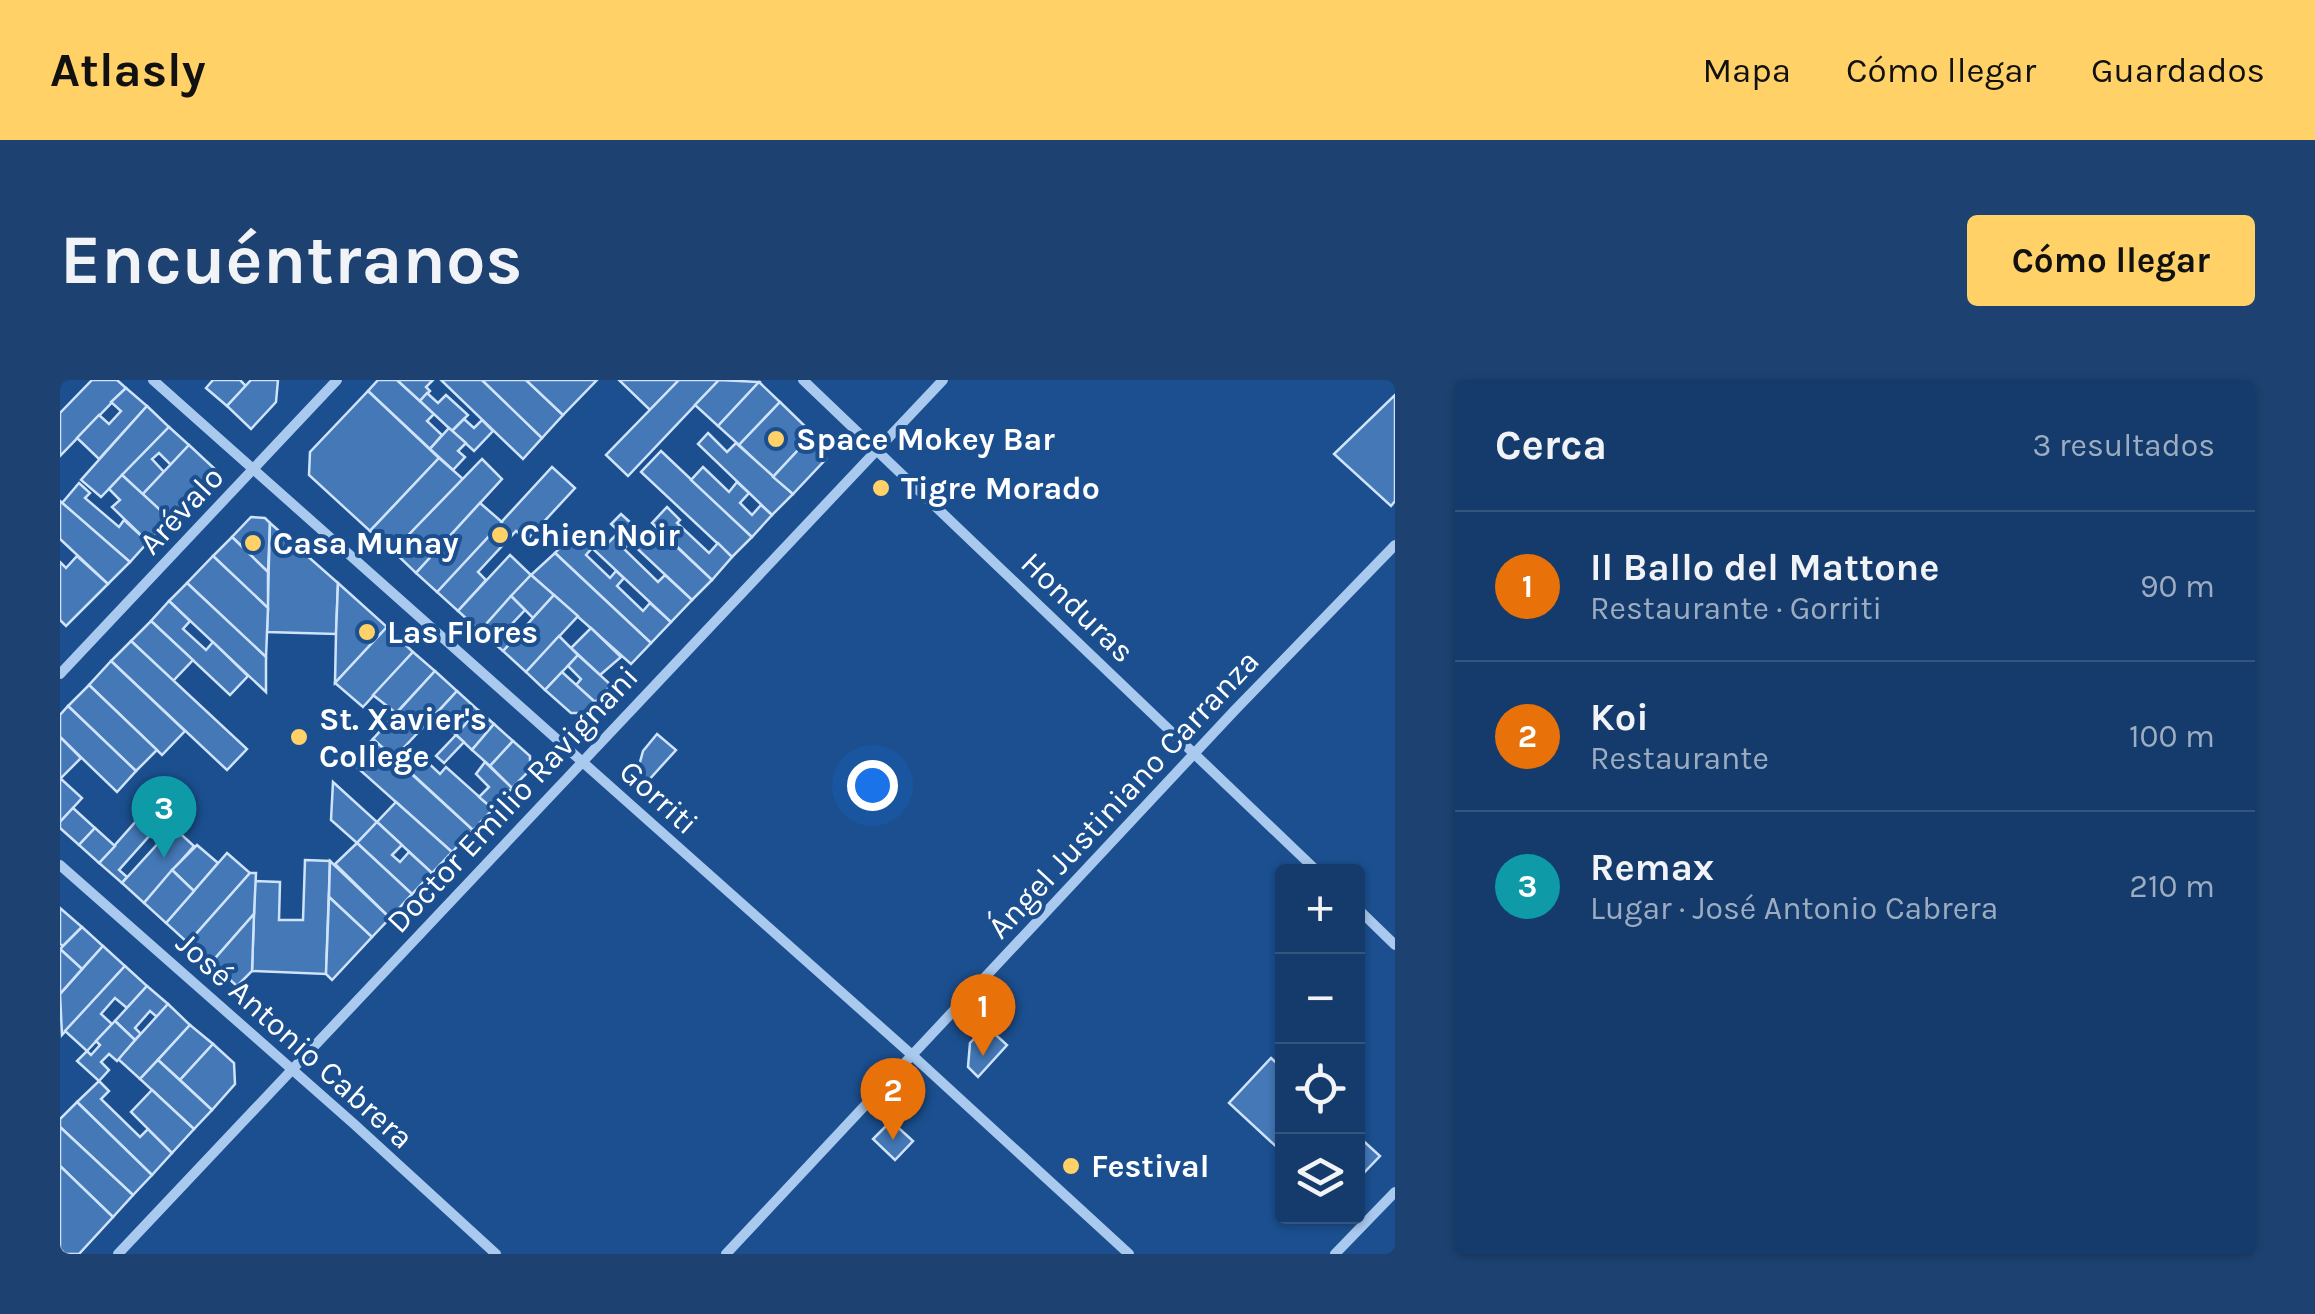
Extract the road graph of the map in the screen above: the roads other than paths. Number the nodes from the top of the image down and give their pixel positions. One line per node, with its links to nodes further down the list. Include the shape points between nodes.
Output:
1 (153, 380): 6 (street, Gorriti)
2 (338, 380): 6 (street, Arévalo)
3 (803, 380): 5 (street, Honduras)
4 (942, 380): 5 (street, Doctor Emilio Ravignani)
5 (877, 449): 9 (street, Honduras); 10 (street, Doctor Emilio Ravignani)
6 (252, 471): 8 (street, Arévalo); 10 (street, Gorriti)
7 (1395, 545): 9 (street, Ángel Justiniano Carranza)
8 (60, 674)
9 (1195, 755): 11 (street, Honduras); 15 (street, Ángel Justiniano Carranza)
10 (582, 762): 15 (street, Gorriti); 16 (street, Doctor Emilio Ravignani)
11 (1310, 864)
12 (60, 865): 16 (street, José Antonio Cabrera)
13 (1365, 916): 14 (street)
14 (1395, 945)
15 (912, 1055): 20 (street, Ángel Justiniano Carranza); 21 (street, Gorriti)
16 (292, 1068): 18 (street, Doctor Emilio Ravignani); 19 (street, José Antonio Cabrera)
17 (1395, 1192): 22 (street)
18 (118, 1254)
19 (496, 1254)
20 (726, 1254)
21 (1130, 1254)
22 (1336, 1254)

